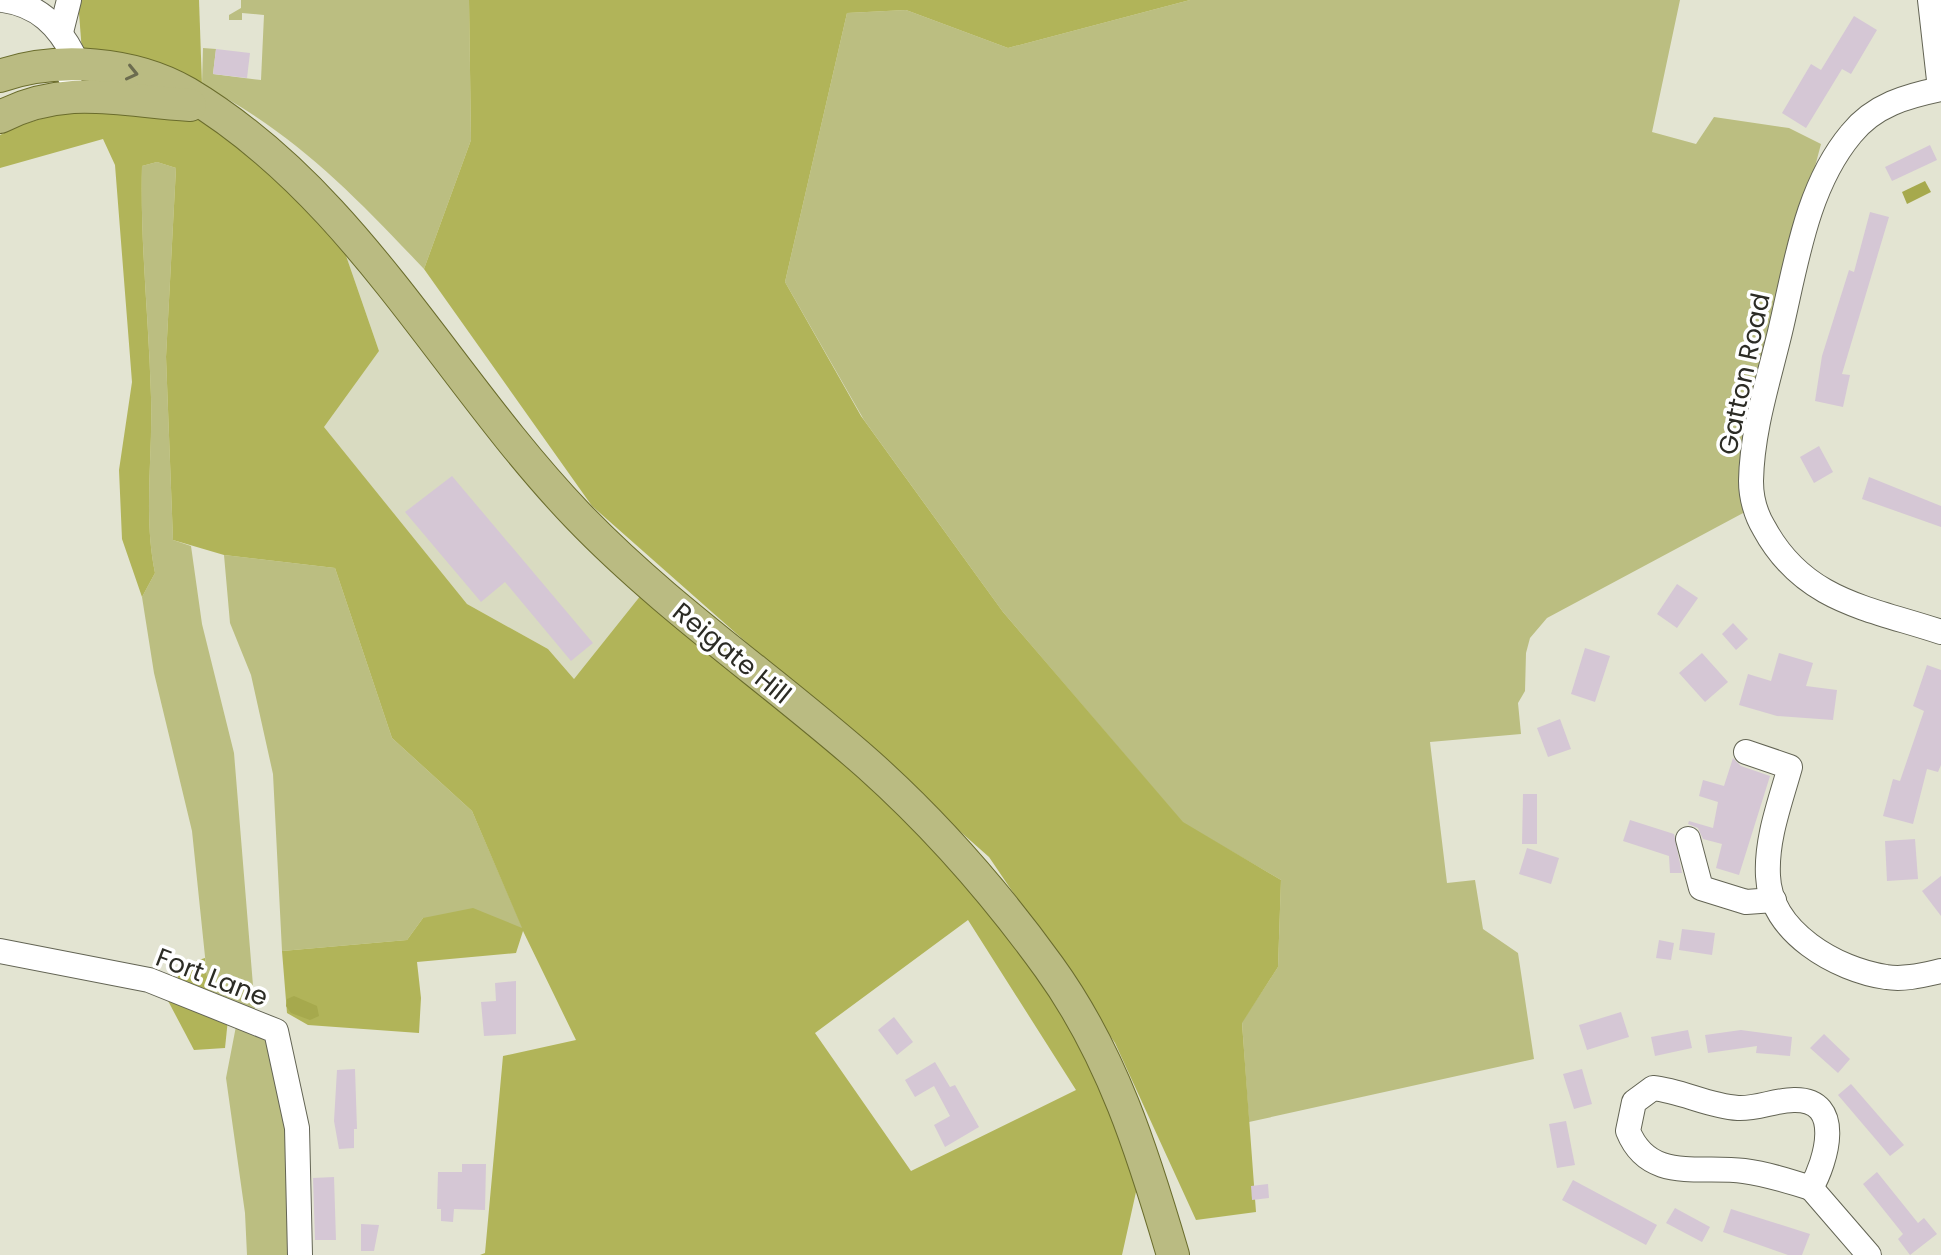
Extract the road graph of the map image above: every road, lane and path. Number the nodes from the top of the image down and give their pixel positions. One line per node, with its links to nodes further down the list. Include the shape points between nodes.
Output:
1 (69, 0): 4 (street)
2 (1930, 0): 7 (street)
3 (17, 1): 4 (street, via 46,16)
4 (61, 32): 5 (street)
5 (75, 65): 6 (main road, Reigate Hill); 8 (street); 9 (main road, Reigate Hill, one-way to 9, via 149,77)
6 (0, 76)
7 (1941, 89): 11 (street, Gatton Road, via 1902,97 1879,109 1852,131 1828,164 1805,231 1755,431 1751,485 1764,530 1802,576 1842,602)
8 (56, 98): 9 (main road, Reigate Hill, via 111,95); 10 (main road, Reigate Hill)
9 (205, 106): 19 (main road, Reigate Hill, via 271,153 354,237 507,436 577,515 649,585 872,768 960,856 1052,971 1110,1068 1144,1156)
10 (0, 117)
11 (1941, 632)
12 (1746, 752): 14 (street, via 1790,767 1769,844 1767,879)
13 (1688, 839): 14 (street, via 1701,888 1746,902)
14 (1774, 900): 16 (street, via 1802,938 1829,959 1887,978)
15 (0, 951): 18 (street, Fort Lane, via 149,980 276,1031 297,1128)
16 (1941, 971)
17 (1811, 1188): 17 (street, via 1741,1170 1687,1171 1657,1164 1642,1153 1628,1131 1634,1102 1653,1088 1741,1108 1797,1099 1809,1103 1827,1120 1828,1132 1827,1151); 20 (street)
18 (300, 1255)
19 (1173, 1255)
20 (1869, 1255)

